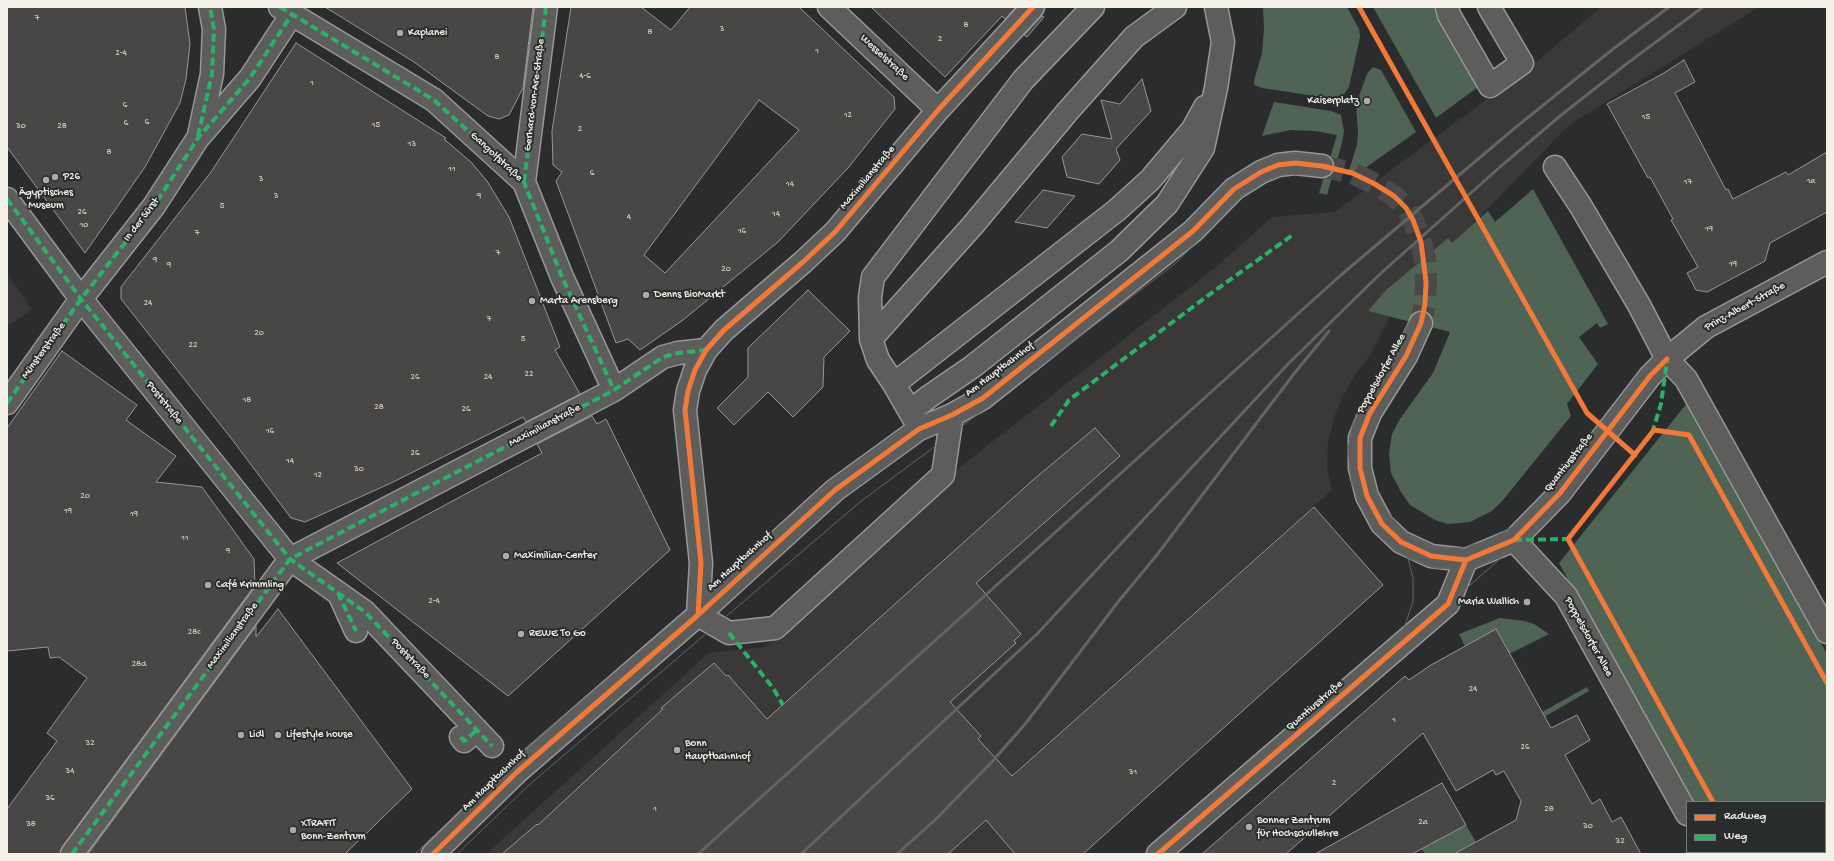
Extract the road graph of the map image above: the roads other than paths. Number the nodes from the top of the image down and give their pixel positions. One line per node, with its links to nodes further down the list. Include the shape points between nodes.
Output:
1 (210, 7): 13 (street, In der Sürst, via 214,29 212,74)
2 (546, 7): 16 (street, Gerhard-von-Are-Straße)
3 (829, 7): 12 (street, Wesselstraße)
4 (1033, 7): 12 (street, Maximilianstraße)
5 (1093, 7): 21 (street, via 1023,80 873,277 870,297)
6 (1175, 7): 21 (street, via 1134,37)
7 (1216, 7): 11 (street, via 1223,42)
8 (1447, 7): 9 (street, via 1449,15 1490,86 1522,63)
9 (1489, 7)
10 (286, 11): 13 (street, In der Sürst, via 250,78); 16 (street, Gangolfstraße, via 434,100)
11 (1216, 88): 24 (street, via 1193,129 1150,180 1117,210); 28 (street, via 1202,148 1167,204 1119,251 972,367 927,398)
12 (938, 110): 22 (street, Maximilianstraße, via 835,232 724,330)
13 (198, 138): 19 (street, In der Sürst, via 154,206)
14 (1322, 166): 27 (street, Am Hauptbahnhof, via 1295,163 1278,165 1234,189 1187,236 983,398)
15 (1555, 167): 23 (street, via 1631,292)
16 (524, 182): 25 (street, Gangolfstraße, via 562,277)
17 (7, 198): 19 (street, Poststraße)
18 (1827, 262): 23 (street, Prinz-Albert-Straße, via 1706,328)
19 (81, 299): 26 (street, Münsterstraße); 30 (street, Poststraße)
20 (1421, 323): 31 (street, Poppelsdorfer Allee, via 1406,356 1370,413 1360,438 1360,468 1367,496 1382,524 1401,542 1431,556)
21 (871, 339): 24 (street, via 878,360)
22 (706, 350): 25 (street, Maximilianstraße, via 663,357); 33 (street, Am Hauptbahnhof, via 695,370 685,410 701,563)
23 (1667, 359): 29 (street, Quantiusstraße, via 1650,376 1560,493); 35 (street, via 1686,380)
24 (894, 384): 28 (street)
25 (614, 390): 30 (street, Maximilianstraße)
26 (7, 403)
27 (952, 415): 28 (street, Am Hauptbahnhof); 33 (street, via 943,475 775,628 729,633)
28 (915, 420): 33 (street, Am Hauptbahnhof)
29 (1514, 540): 31 (street, Poppelsdorfer Allee); 37 (street, Poppelsdorfer Allee, via 1566,596)
30 (290, 559): 32 (street, Poststraße); 38 (street, Maximilianstraße)
31 (1466, 560): 40 (street, Quantiusstraße, via 1448,604)
32 (338, 592): 34 (street); 36 (street, Poststraße, via 365,612 469,733)
33 (698, 615): 39 (street, Am Hauptbahnhof, via 517,772)
34 (356, 631)
35 (1827, 632)
36 (492, 746)
37 (1686, 812)
38 (72, 854)
39 (433, 854)
40 (1158, 854)

